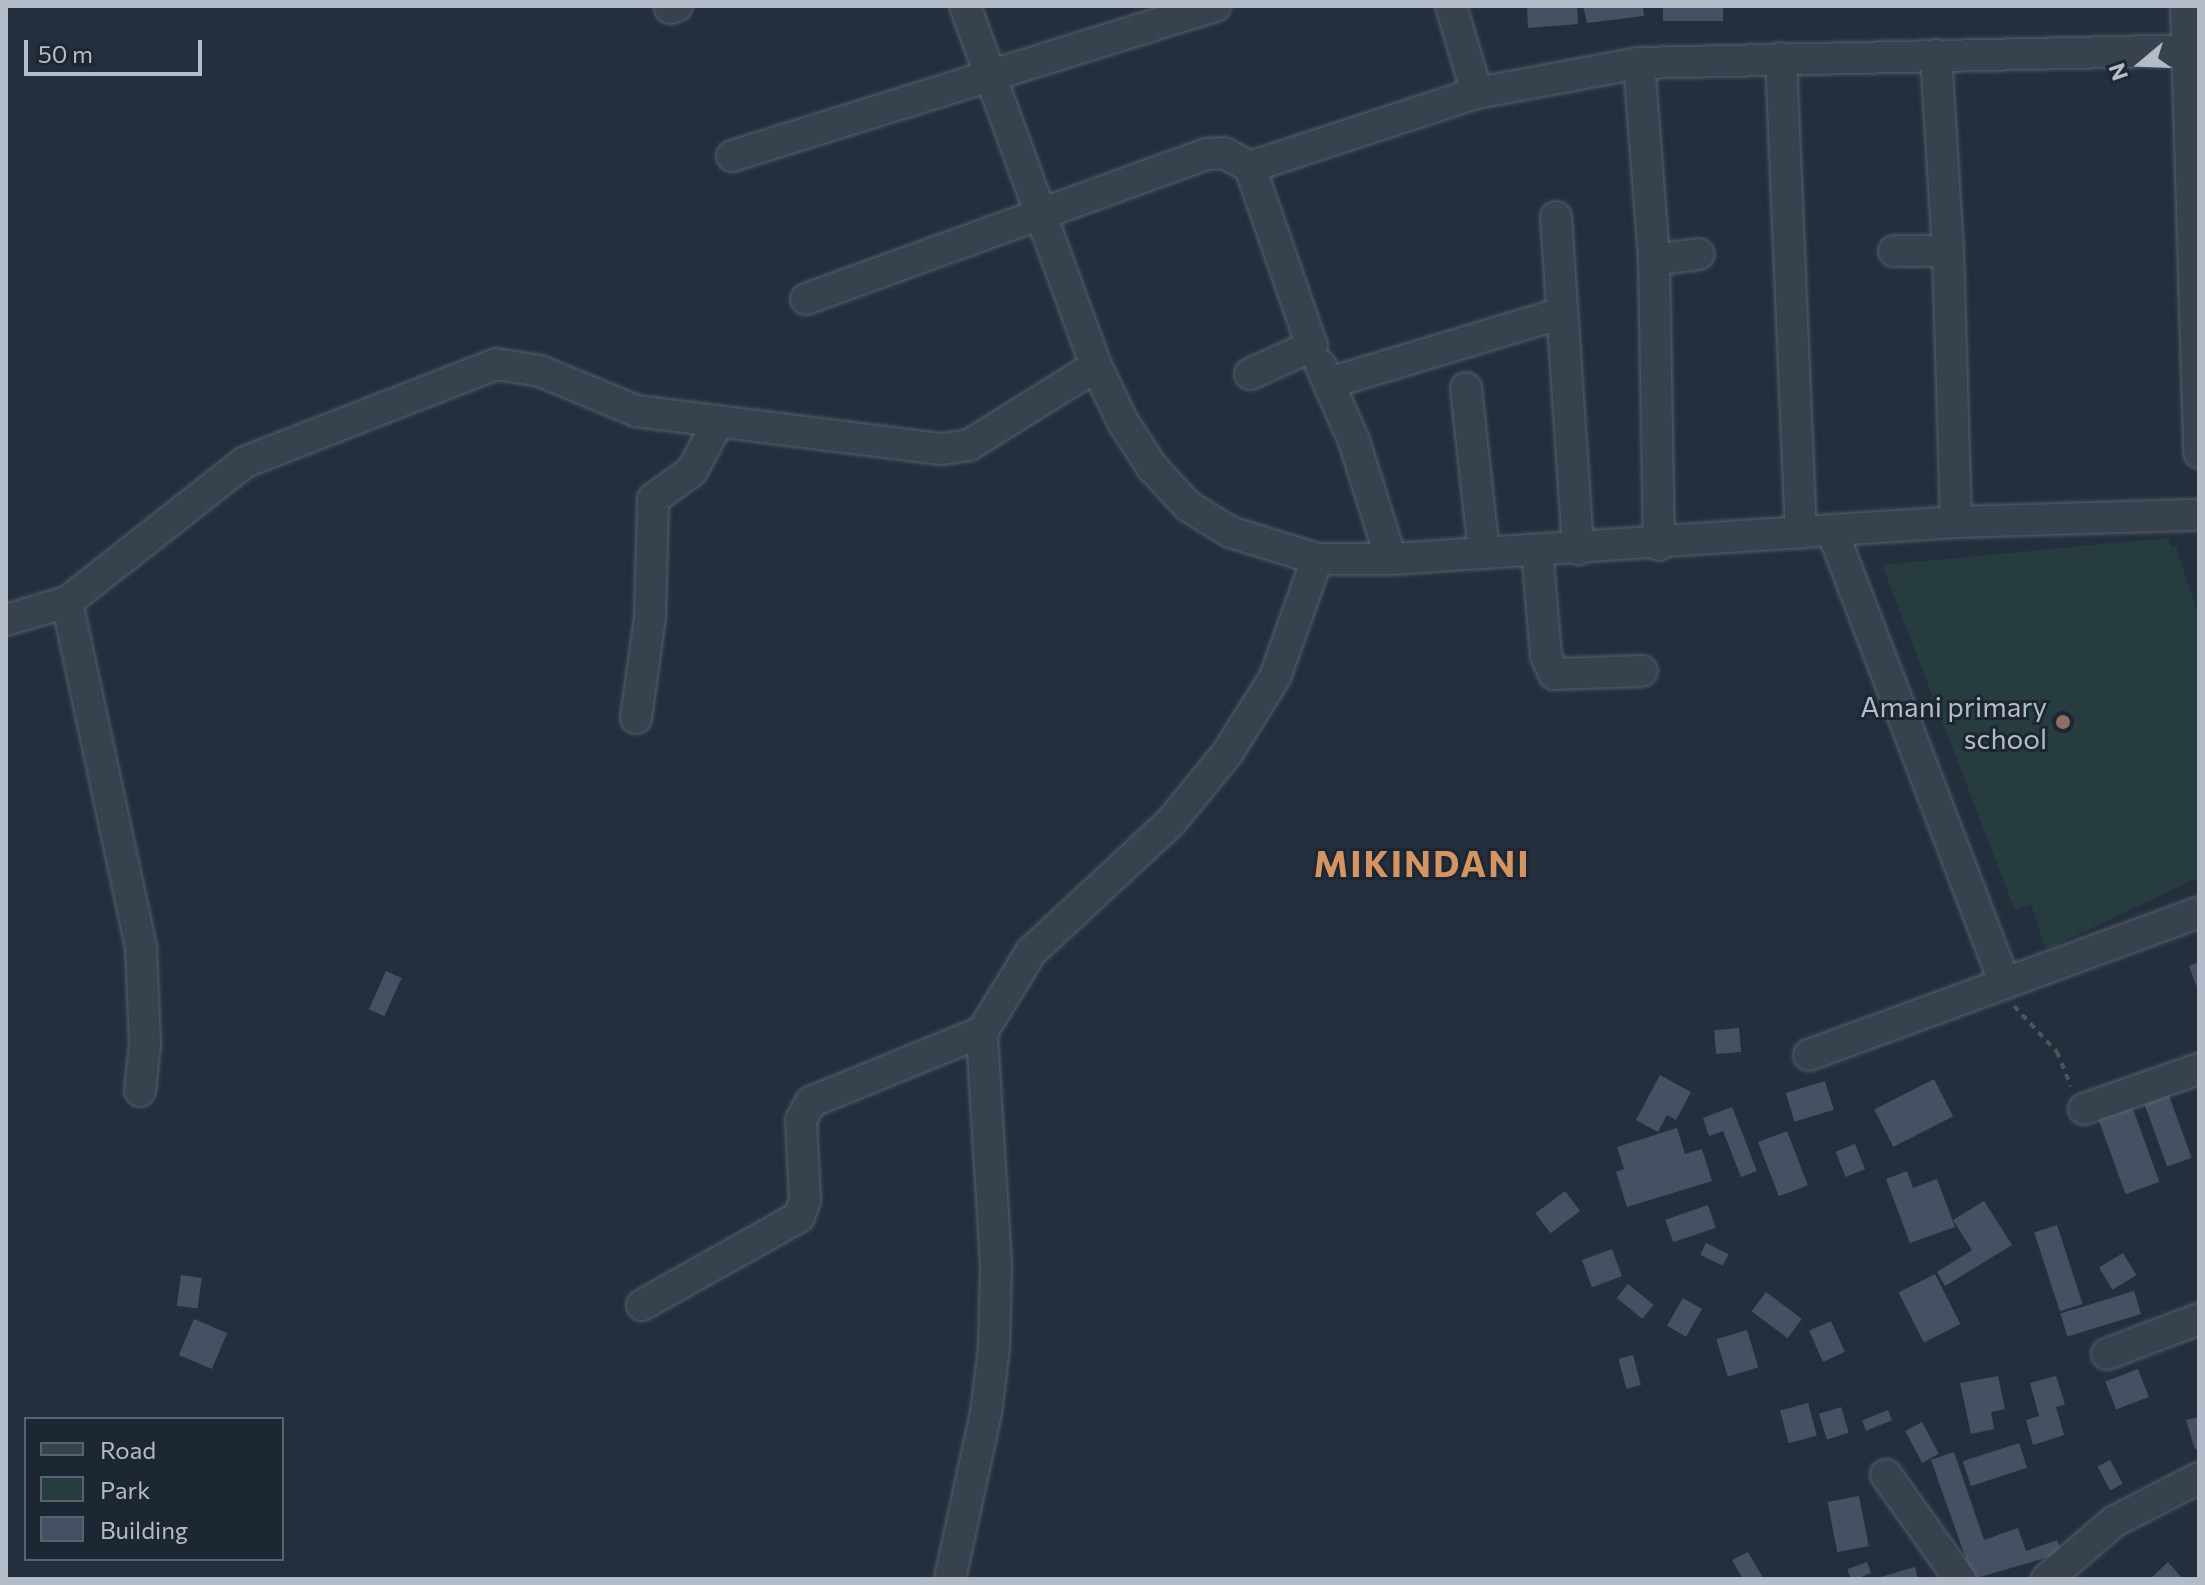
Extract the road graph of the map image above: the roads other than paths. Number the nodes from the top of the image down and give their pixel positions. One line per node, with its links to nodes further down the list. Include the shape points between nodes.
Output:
1 (965, 6): 9 (street)
2 (1215, 6): 9 (street)
3 (1451, 6): 10 (street)
4 (2186, 6): 5 (street)
5 (2194, 50): 6 (street); 27 (street)
6 (1936, 55): 7 (street); 16 (street)
7 (1781, 58): 8 (street); 30 (street)
8 (1639, 63): 10 (street); 18 (street)
9 (989, 75): 11 (street); 13 (street)
10 (1477, 93): 12 (street)
11 (732, 156)
12 (1250, 167): 13 (street, via 1224,153 1206,154); 21 (street)
13 (1040, 216): 19 (street); 22 (street)
14 (1556, 217): 20 (street)
15 (1894, 251): 16 (street)
16 (1948, 251): 29 (street)
17 (1699, 254): 18 (street)
18 (1654, 260): 32 (street)
19 (806, 299)
20 (1559, 314): 24 (street); 33 (street)
21 (1312, 346): 23 (street); 24 (street)
22 (1096, 366): 26 (street, via 960,448); 36 (street, via 1152,467 1188,506 1230,532)
23 (1250, 374)
24 (1329, 383): 37 (street, via 1354,441)
25 (1466, 388): 35 (street)
26 (718, 422): 38 (street, via 636,411 540,371 496,364 245,462); 41 (street, via 692,471 653,499 650,617)
27 (2199, 453)
28 (2199, 515): 29 (street)
29 (1956, 522): 31 (street)
30 (1801, 533): 31 (street); 32 (street)
31 (1833, 533): 43 (street)
32 (1659, 545): 33 (street)
33 (1578, 549): 34 (street)
34 (1537, 550): 35 (street); 40 (street, via 1546,656 1554,674)
35 (1484, 553): 37 (street)
36 (1317, 559): 37 (street); 44 (street, via 1275,677 1228,752 1171,822 1031,952)
37 (1391, 559)
38 (67, 602): 39 (street); 47 (street, via 141,948 145,1044)
39 (6, 620)
40 (1642, 671)
41 (636, 718)
42 (2199, 912): 43 (street)
43 (2005, 983): 45 (street)
44 (982, 1032): 49 (street, via 811,1102 801,1120 805,1200 799,1217); 54 (street, via 996,1264 994,1348 986,1413)
45 (1809, 1055)
46 (2199, 1069): 48 (street)
47 (140, 1091)
48 (2084, 1109)
49 (642, 1305)
50 (2199, 1319): 51 (street)
51 (2107, 1354)
52 (1886, 1475): 55 (street)
53 (2199, 1478): 56 (street, via 2115,1521)
54 (950, 1579)
55 (1960, 1579)
56 (2047, 1579)

